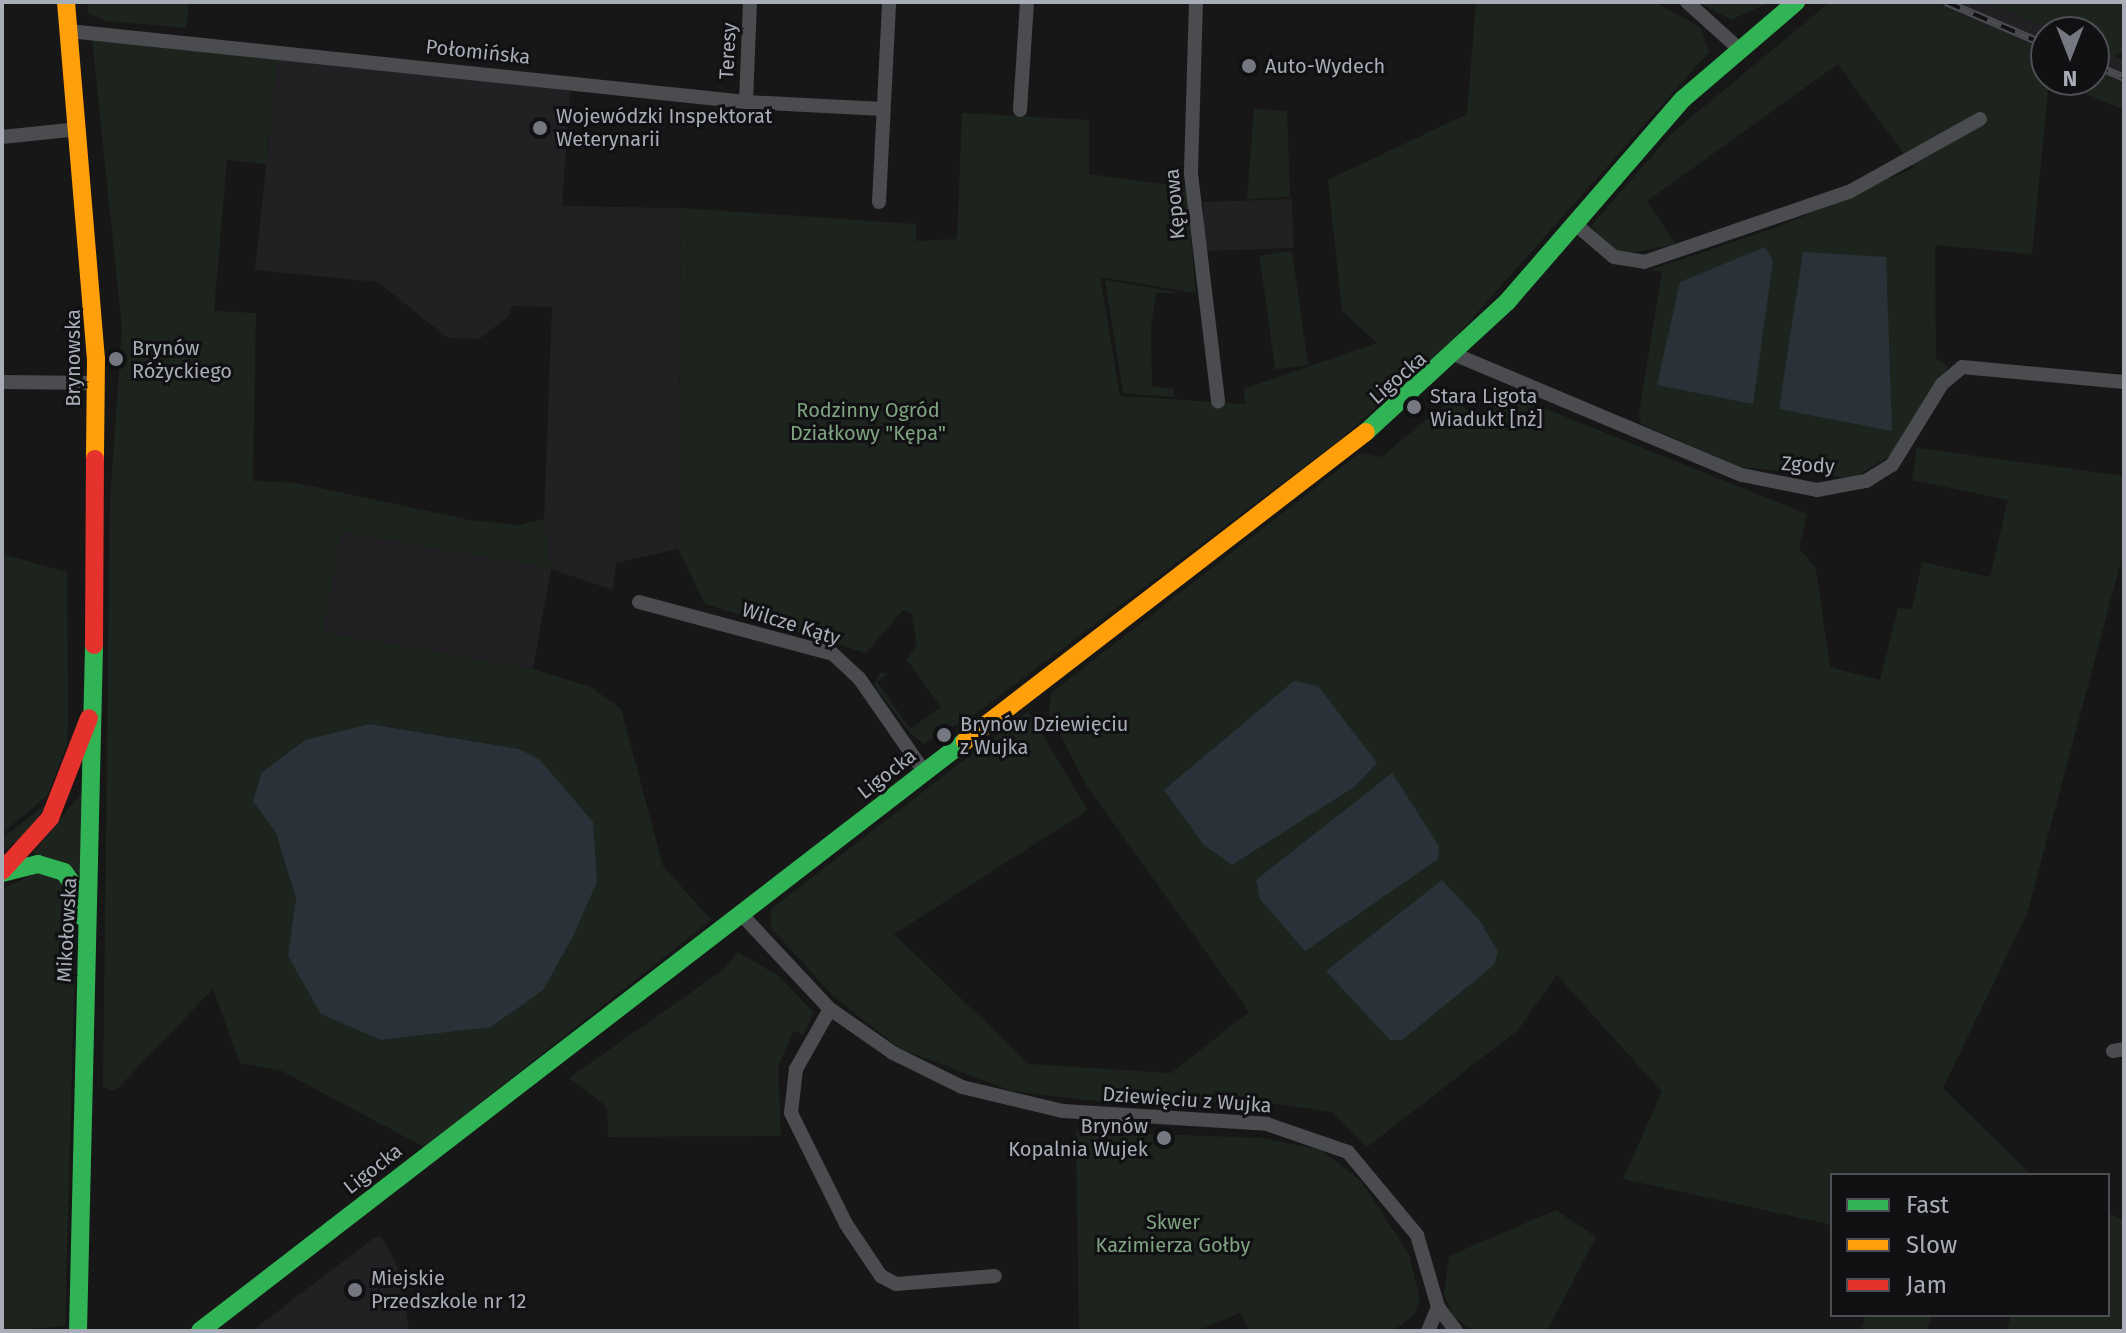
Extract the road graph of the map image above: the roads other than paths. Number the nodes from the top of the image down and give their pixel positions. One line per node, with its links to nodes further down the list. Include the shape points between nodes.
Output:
1 (66, 2): 8 (street, Brynowska)
2 (750, 2): 10 (street, Teresy)
3 (889, 2): 11 (street)
4 (1027, 2): 12 (street)
5 (1196, 2): 22 (street, Kępowa, via 1191,174)
6 (1687, 2): 9 (street)
7 (1796, 2): 9 (street, Ligocka)
8 (69, 31): 10 (street, Połomińska); 14 (street, Brynowska)
9 (1738, 48): 17 (street, Ligocka)
10 (746, 102): 11 (street, Połomińska)
11 (883, 109): 16 (street)
12 (1020, 110)
13 (1980, 119): 17 (street, via 1849,192 1644,262 1614,257)
14 (79, 129): 15 (street); 21 (street, Brynowska)
15 (2, 137)
16 (879, 202)
17 (1574, 223): 18 (street, Ligocka)
18 (1456, 355): 20 (street, Zgody, via 1742,475 1817,490 1866,481 1892,465 1942,384 1962,367); 25 (street, Ligocka, via 1340,454)
19 (2, 382): 21 (street)
20 (2124, 382)
21 (96, 383): 24 (street, Brynowska)
22 (1218, 401)
23 (639, 602): 25 (street, Wilcze Kąty, via 833,654 859,678)
24 (90, 714): 26 (street, via 58,802); 28 (street, Mikołowska)
25 (925, 773): 27 (street, Ligocka)
26 (2, 872): 28 (street, via 38,864 64,872 80,894)
27 (741, 914): 29 (street, Dziewięciu z Wujka); 33 (street, Ligocka)
28 (86, 948): 32 (street, Mikołowska)
29 (830, 1009): 30 (street, via 796,1069 791,1113 846,1224 881,1276 896,1284); 31 (street, Dziewięciu z Wujka, via 893,1053 992,1097 1063,1111 1267,1124 1330,1142 1360,1162 1409,1223 1428,1259)
30 (995, 1276)
31 (1438, 1307): 34 (street); 35 (street, Dziewięciu z Wujka)
32 (78, 1331)
33 (200, 1331)
34 (1428, 1331)
35 (1456, 1331)

